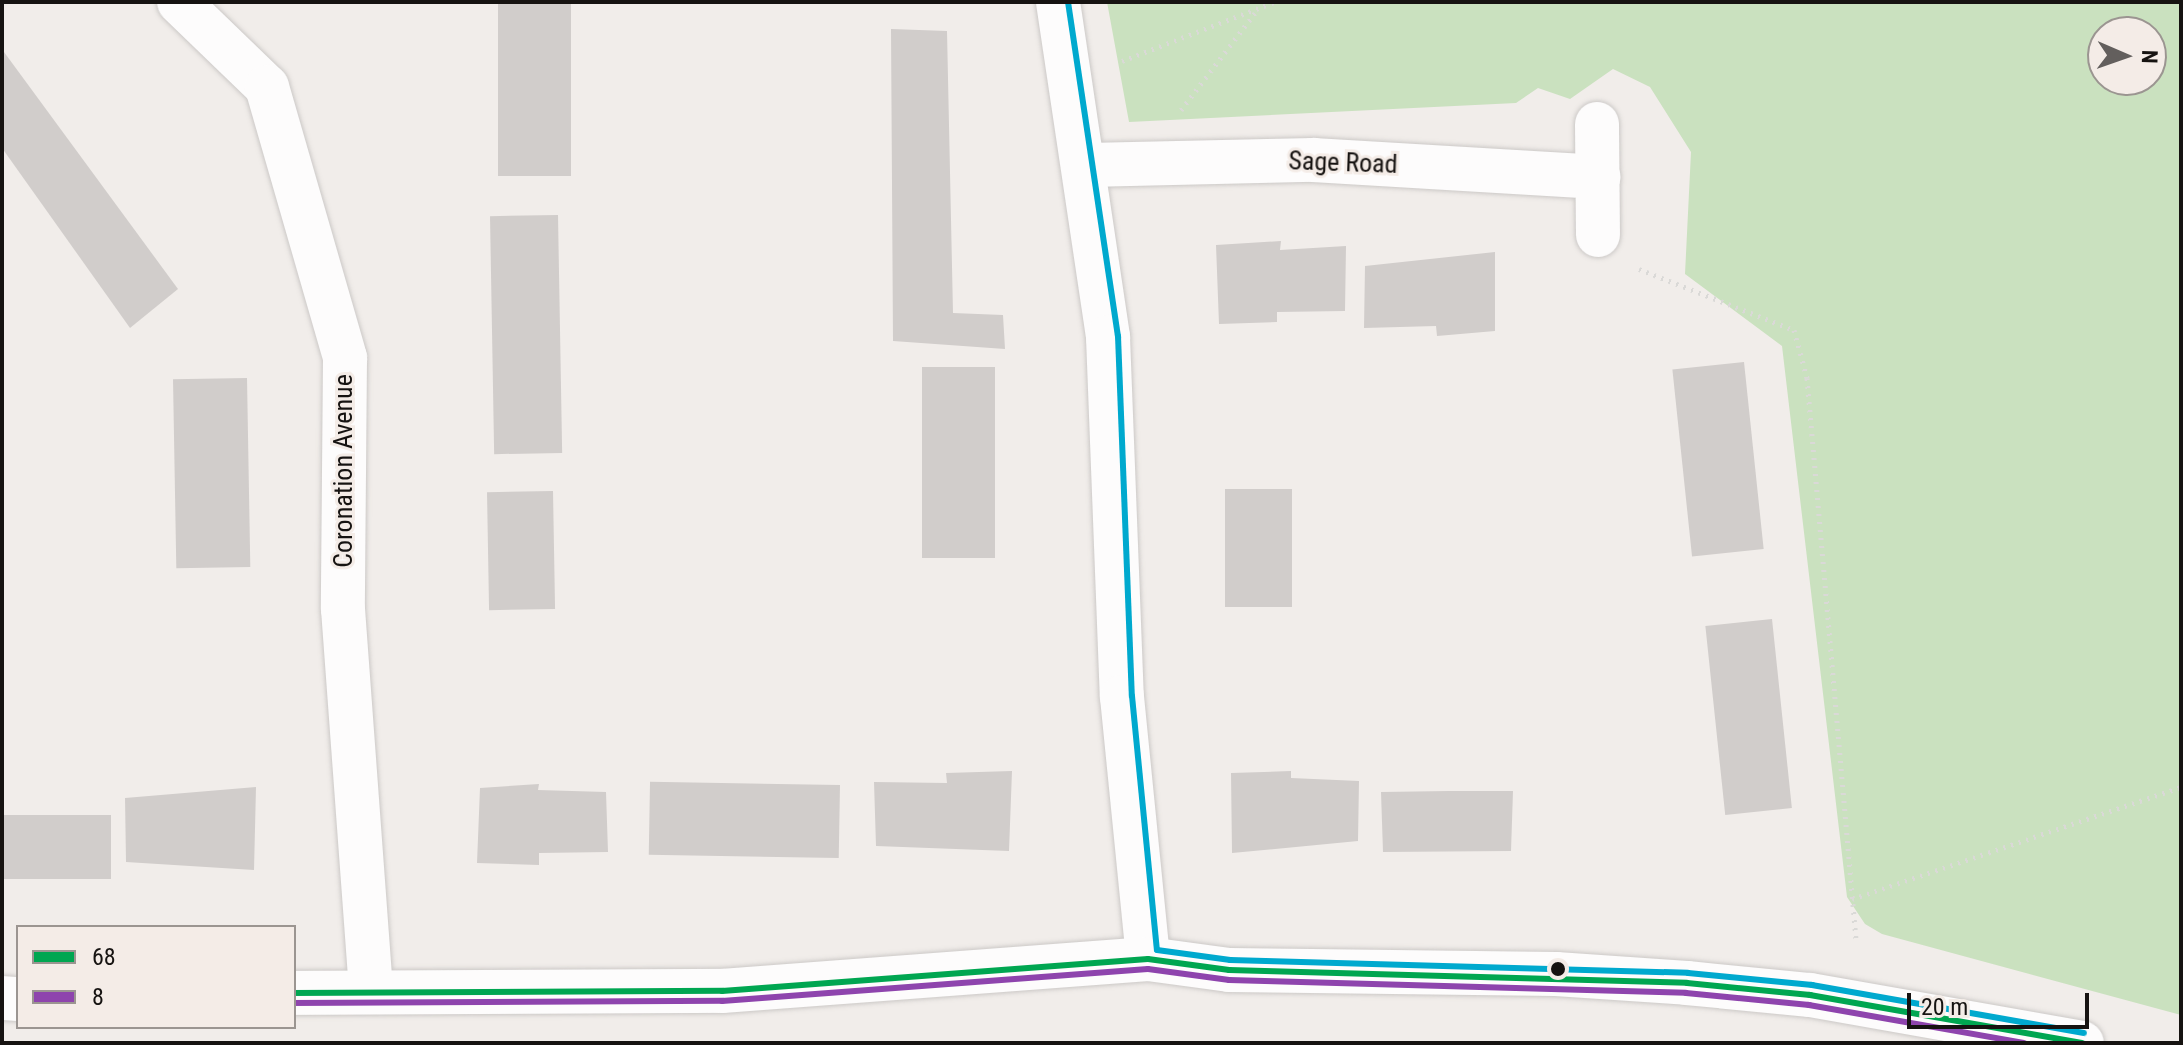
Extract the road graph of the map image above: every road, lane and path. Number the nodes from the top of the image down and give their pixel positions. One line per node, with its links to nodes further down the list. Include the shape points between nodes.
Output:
1 (179, 2): 15 (street, Coronation Avenue, via 267,87 345,358 343,609)
2 (1058, 2): 5 (street)
3 (1274, 2): 4 (path)
4 (1255, 12): 5 (path, via 1118,62); 7 (path)
5 (1070, 66): 8 (street)
6 (1597, 124): 9 (street)
7 (1141, 164): 8 (street, Sage Road); 9 (street, Sage Road, via 1313,160)
8 (1087, 165): 14 (street, via 1108,337 1122,697)
9 (1598, 177): 10 (street)
10 (1598, 235): 12 (path, via 1639,268 1794,330 1807,378)
11 (2181, 787): 12 (path)
12 (1852, 899): 13 (path)
13 (1856, 939)
14 (1148, 959): 15 (street, via 722,991); 17 (street, via 1229,970 1556,974 1687,983 1810,995)
15 (371, 988): 16 (street)
16 (296, 993)
17 (2082, 1043)

